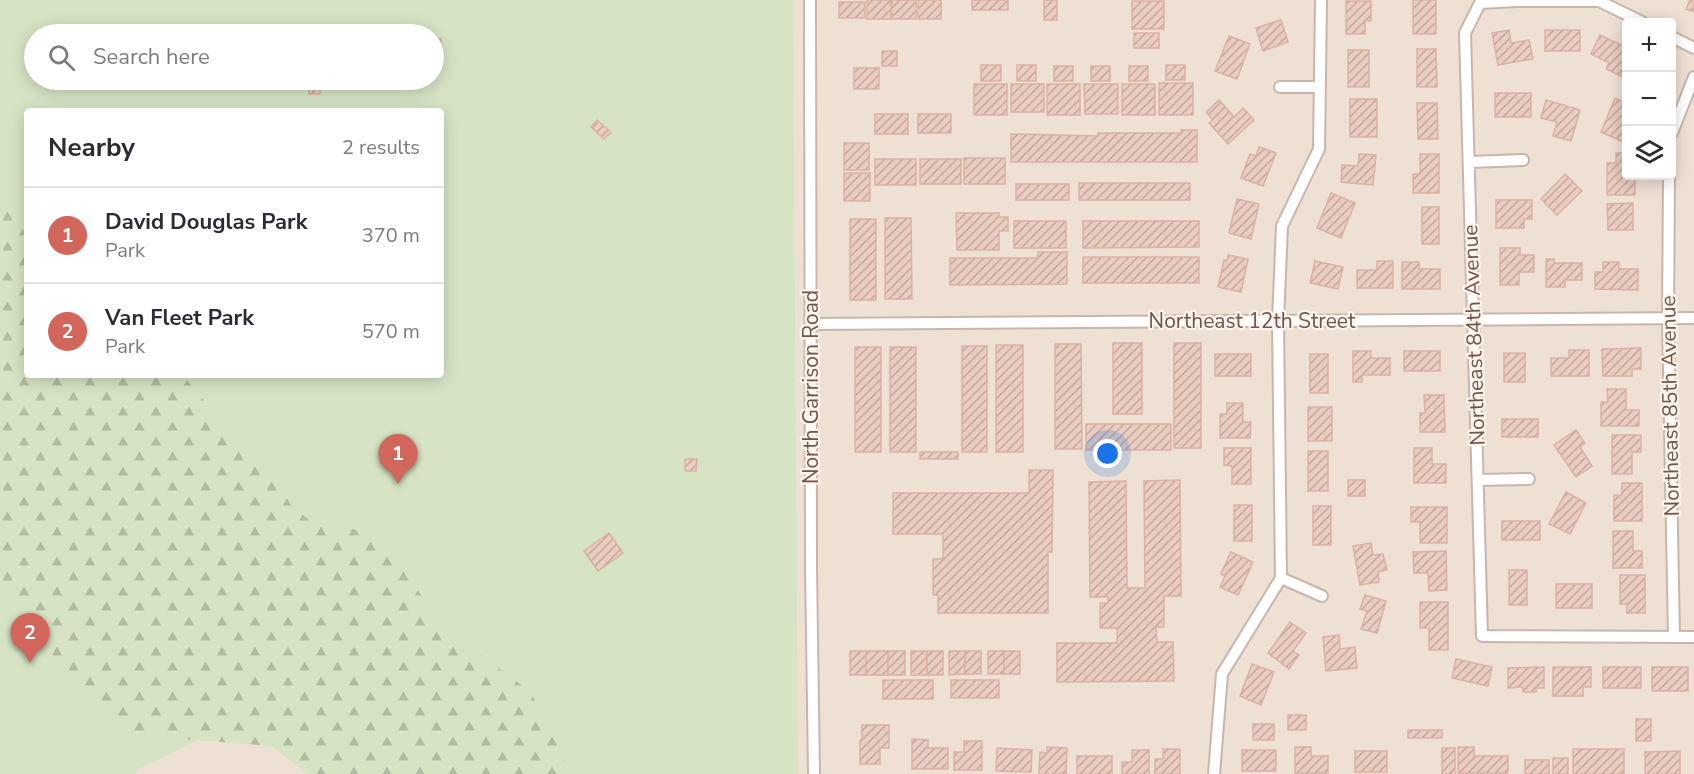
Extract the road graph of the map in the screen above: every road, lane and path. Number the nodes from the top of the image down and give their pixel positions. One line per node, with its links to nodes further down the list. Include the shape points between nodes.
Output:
1 (810, 0): 18 (street, North Garrison Road)
2 (1321, 0): 9 (street)
3 (1517, 1): 4 (street, via 1599,1); 12 (street, Northeast 84th Avenue, via 1480,3 1466,33)
4 (1634, 18)
5 (1676, 39): 6 (street)
6 (1694, 48)
7 (1694, 77): 10 (street)
8 (1280, 87): 9 (street)
9 (1320, 87): 17 (street, via 1319,149 1282,226)
10 (1674, 126)
11 (1523, 160): 12 (street)
12 (1470, 162): 16 (street, Northeast 84th Avenue)
13 (1669, 180): 15 (street, Northeast 85th Avenue)
14 (1694, 318): 15 (street, Northeast 12th Street)
15 (1668, 319): 16 (street, Northeast 12th Street); 23 (street, Northeast 85th Avenue)
16 (1474, 320): 17 (street, Northeast 12th Street); 20 (street, Northeast 84th Avenue)
17 (1278, 321): 18 (street, Northeast 12th Street); 21 (street)
18 (811, 324): 25 (street, North Garrison Road)
19 (1529, 479): 20 (street)
20 (1478, 480): 23 (street, Northeast 84th Avenue, via 1482,636)
21 (1281, 578): 22 (street); 26 (street, via 1222,674)
22 (1322, 596)
23 (1674, 637): 24 (street)
24 (1694, 637)
25 (814, 774)
26 (1214, 774)

